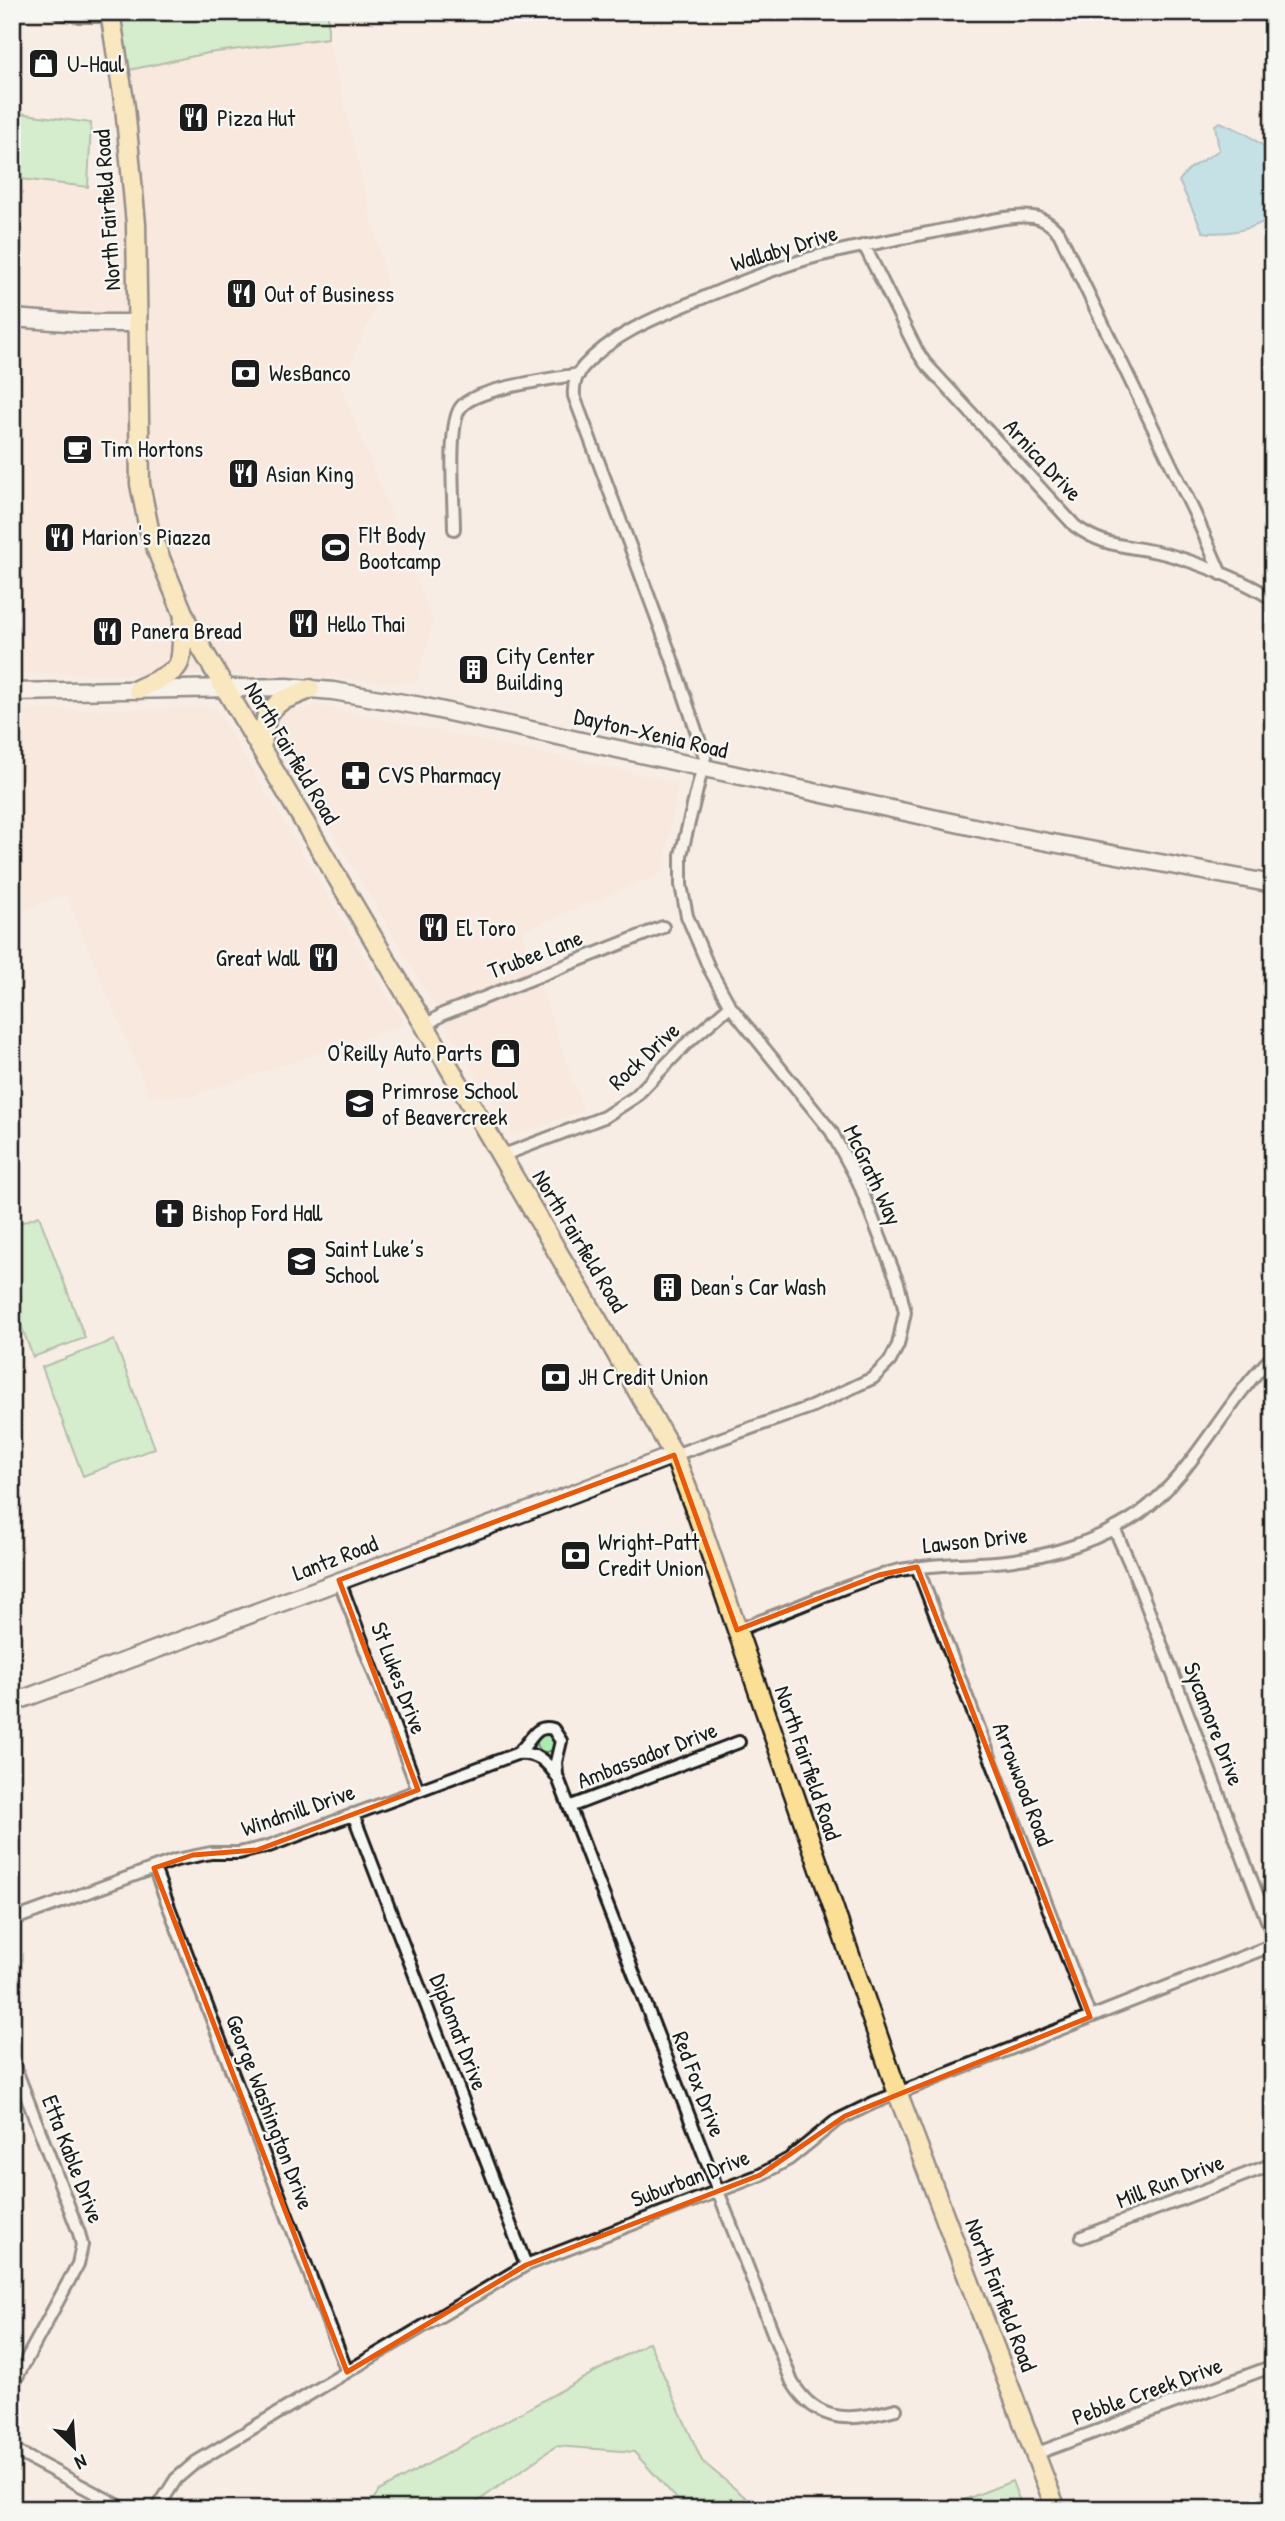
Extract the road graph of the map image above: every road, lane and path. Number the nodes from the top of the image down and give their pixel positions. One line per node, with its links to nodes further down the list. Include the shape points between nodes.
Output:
1 (58, 12): 2 (street)
2 (111, 14): 5 (main road, North Fairfield Road, via 136,224)
3 (864, 245): 6 (street, Wallaby Drive, via 779,268 660,315 613,342); 8 (street, Arnica Drive, via 925,363 1075,526 1101,542 1166,554); 8 (street, Wallaby Drive, via 1014,218 1033,217 1054,226)
4 (12, 318): 5 (main road)
5 (138, 323): 10 (main road, North Fairfield Road, via 140,484 149,529)
6 (579, 374): 7 (street, via 487,392 461,406 453,425); 16 (street, via 574,396 686,701 705,757)
7 (454, 529)
8 (1221, 575): 9 (street, Arnica Drive)
9 (1273, 600)
10 (184, 616): 11 (main road, via 181,662 176,671); 12 (main road, North Fairfield Road)
11 (138, 689): 12 (main road, Dayton-Xenia Road); 14 (main road, Dayton-Xenia Road)
12 (226, 689): 13 (main road, Dayton-Xenia Road); 15 (main road, North Fairfield Road)
13 (310, 689): 15 (main road, via 281,701 267,713); 16 (main road, Dayton-Xenia Road, via 421,706)
14 (12, 692)
15 (261, 748): 20 (main road, North Fairfield Road)
16 (702, 768): 17 (main road, Dayton-Xenia Road, via 1015,836); 19 (street, McGrath Way, via 681,855 681,886 687,916)
17 (1273, 884)
18 (663, 927): 20 (street, Trubee Lane, via 443,1014)
19 (730, 1006): 21 (street, Rock Drive, via 635,1097 604,1117); 23 (street, McGrath Way, via 831,1131 858,1181 905,1312 894,1353 873,1378 811,1407)
20 (425, 1026): 21 (main road, North Fairfield Road)
21 (501, 1156): 23 (main road, North Fairfield Road)
22 (1273, 1356): 24 (street, Lawson Drive, via 1170,1486)
23 (674, 1455): 26 (main road, Lantz Road); 27 (main road, North Fairfield Road)
24 (1114, 1528): 25 (street, Lawson Drive, via 1026,1558); 37 (street, Sycamore Drive)
25 (917, 1567): 27 (street, Lawson Drive, via 879,1575); 39 (street, Arrowwood Road)
26 (339, 1580): 28 (main road, Lantz Road); 32 (street, St Lukes Drive)
27 (737, 1630): 41 (main road, North Fairfield Road)
28 (12, 1703)
29 (739, 1742): 33 (street, Ambassador Drive)
30 (516, 1754): 31 (street, via 539,1756); 31 (street, via 537,1730 553,1729 561,1741); 32 (street, Windmill Drive)
31 (558, 1778): 33 (street)
32 (418, 1790): 34 (street, Windmill Drive)
33 (569, 1807): 43 (street, Red Fox Drive)
34 (354, 1814): 35 (street, Windmill Drive, via 257,1850 193,1856); 45 (street, Diplomat Drive)
35 (154, 1868): 36 (street, Windmill Drive); 47 (street, George Washington Drive)
36 (12, 1920)
37 (1273, 1936)
38 (1273, 1945): 39 (street, Suburban Drive)
39 (1090, 2017): 41 (street, Suburban Drive)
40 (12, 2059): 48 (street, Etta Kable Drive, via 82,2245 78,2264)
41 (898, 2094): 43 (street, Suburban Drive, via 836,2121 779,2165); 51 (main road, North Fairfield Road)
42 (1273, 2164): 44 (street, Mill Run Drive)
43 (718, 2191): 45 (street, Suburban Drive); 49 (street, Red Fox Drive, via 795,2389 813,2406 838,2417 860,2418)
44 (1082, 2236)
45 (526, 2265): 47 (street, Suburban Drive)
46 (1273, 2366): 51 (street, Pebble Creek Drive)
47 (347, 2372): 53 (street, Suburban Drive, via 189,2467)
48 (12, 2386)
49 (897, 2409)
50 (12, 2448): 52 (street)
51 (1035, 2454): 54 (main road, North Fairfield Road)
52 (125, 2509)
53 (157, 2509)
54 (1056, 2509)

